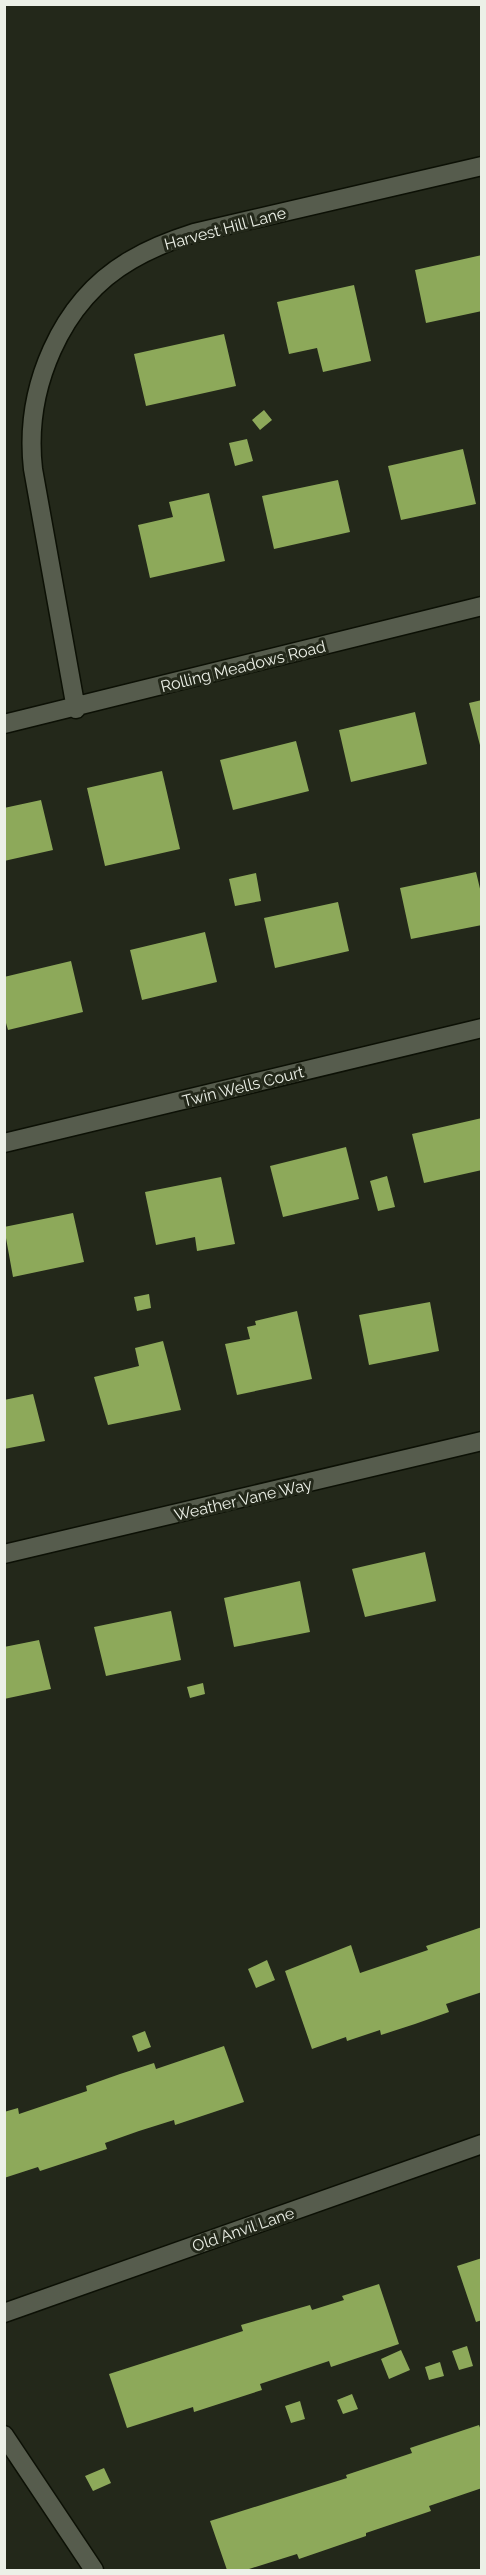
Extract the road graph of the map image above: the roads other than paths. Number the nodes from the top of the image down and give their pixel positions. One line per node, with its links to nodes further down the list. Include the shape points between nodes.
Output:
1 (482, 166): 3 (street, Harvest Hill Lane, via 194,233 129,261 80,305 48,357 38,386 31,436 33,469)
2 (482, 606): 3 (street, Rolling Meadows Road)
3 (76, 709): 4 (street, Rolling Meadows Road)
4 (4, 724)
5 (482, 1028): 6 (street, Twin Wells Court)
6 (4, 1143)
7 (482, 1441): 8 (street, Weather Vane Way)
8 (4, 1554)
9 (482, 2144): 10 (street, Old Anvil Lane)
10 (4, 2313)
11 (4, 2435): 12 (street)
12 (94, 2571)

